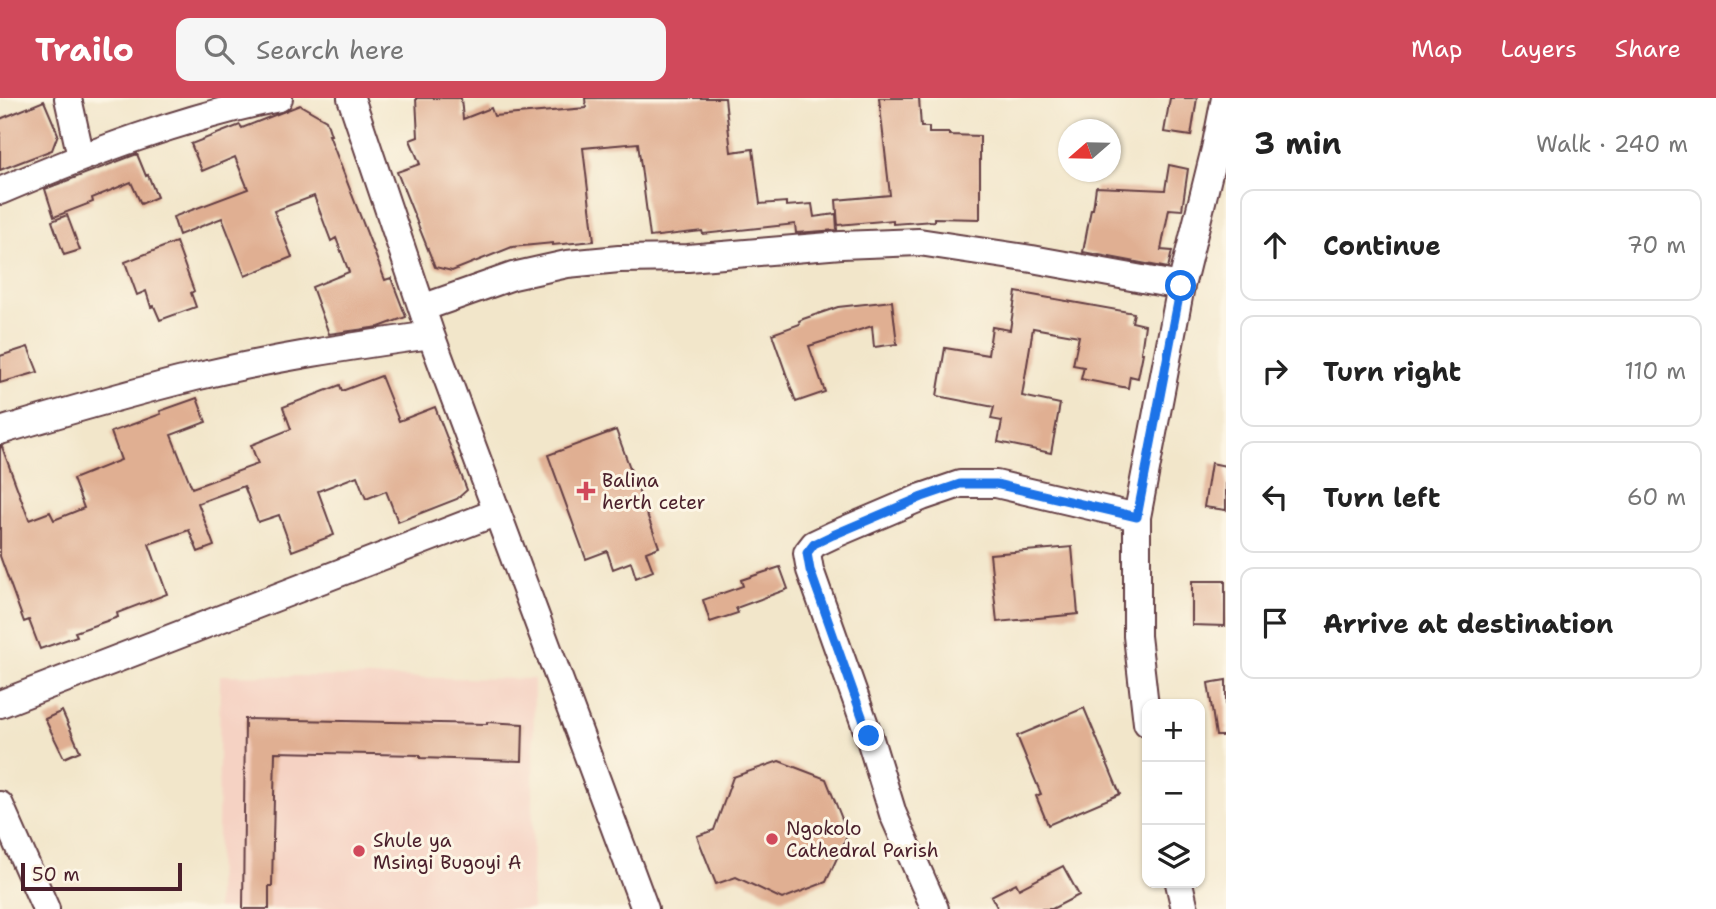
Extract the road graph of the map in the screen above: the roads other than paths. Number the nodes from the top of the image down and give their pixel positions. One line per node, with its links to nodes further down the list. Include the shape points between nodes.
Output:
1 (68, 98): 7 (street)
2 (279, 98): 5 (street)
3 (351, 98): 10 (street)
4 (1225, 98): 6 (street)
5 (235, 102): 7 (street)
6 (1221, 150): 9 (street)
7 (81, 157): 8 (street)
8 (0, 191)
9 (1181, 286): 10 (street, via 919,242 567,264 513,276); 14 (street)
10 (422, 308): 11 (street)
11 (432, 335): 12 (street, via 198,376); 13 (street)
12 (0, 431)
13 (497, 512): 16 (street); 20 (street)
14 (1137, 517): 15 (street, via 1137,636); 21 (street, via 996,484 960,484 833,535 807,553 893,814)
15 (1144, 699)
16 (0, 705)
17 (0, 805): 19 (street)
18 (1180, 888): 22 (street)
19 (46, 909)
20 (645, 909)
21 (935, 909)
22 (1185, 909)

